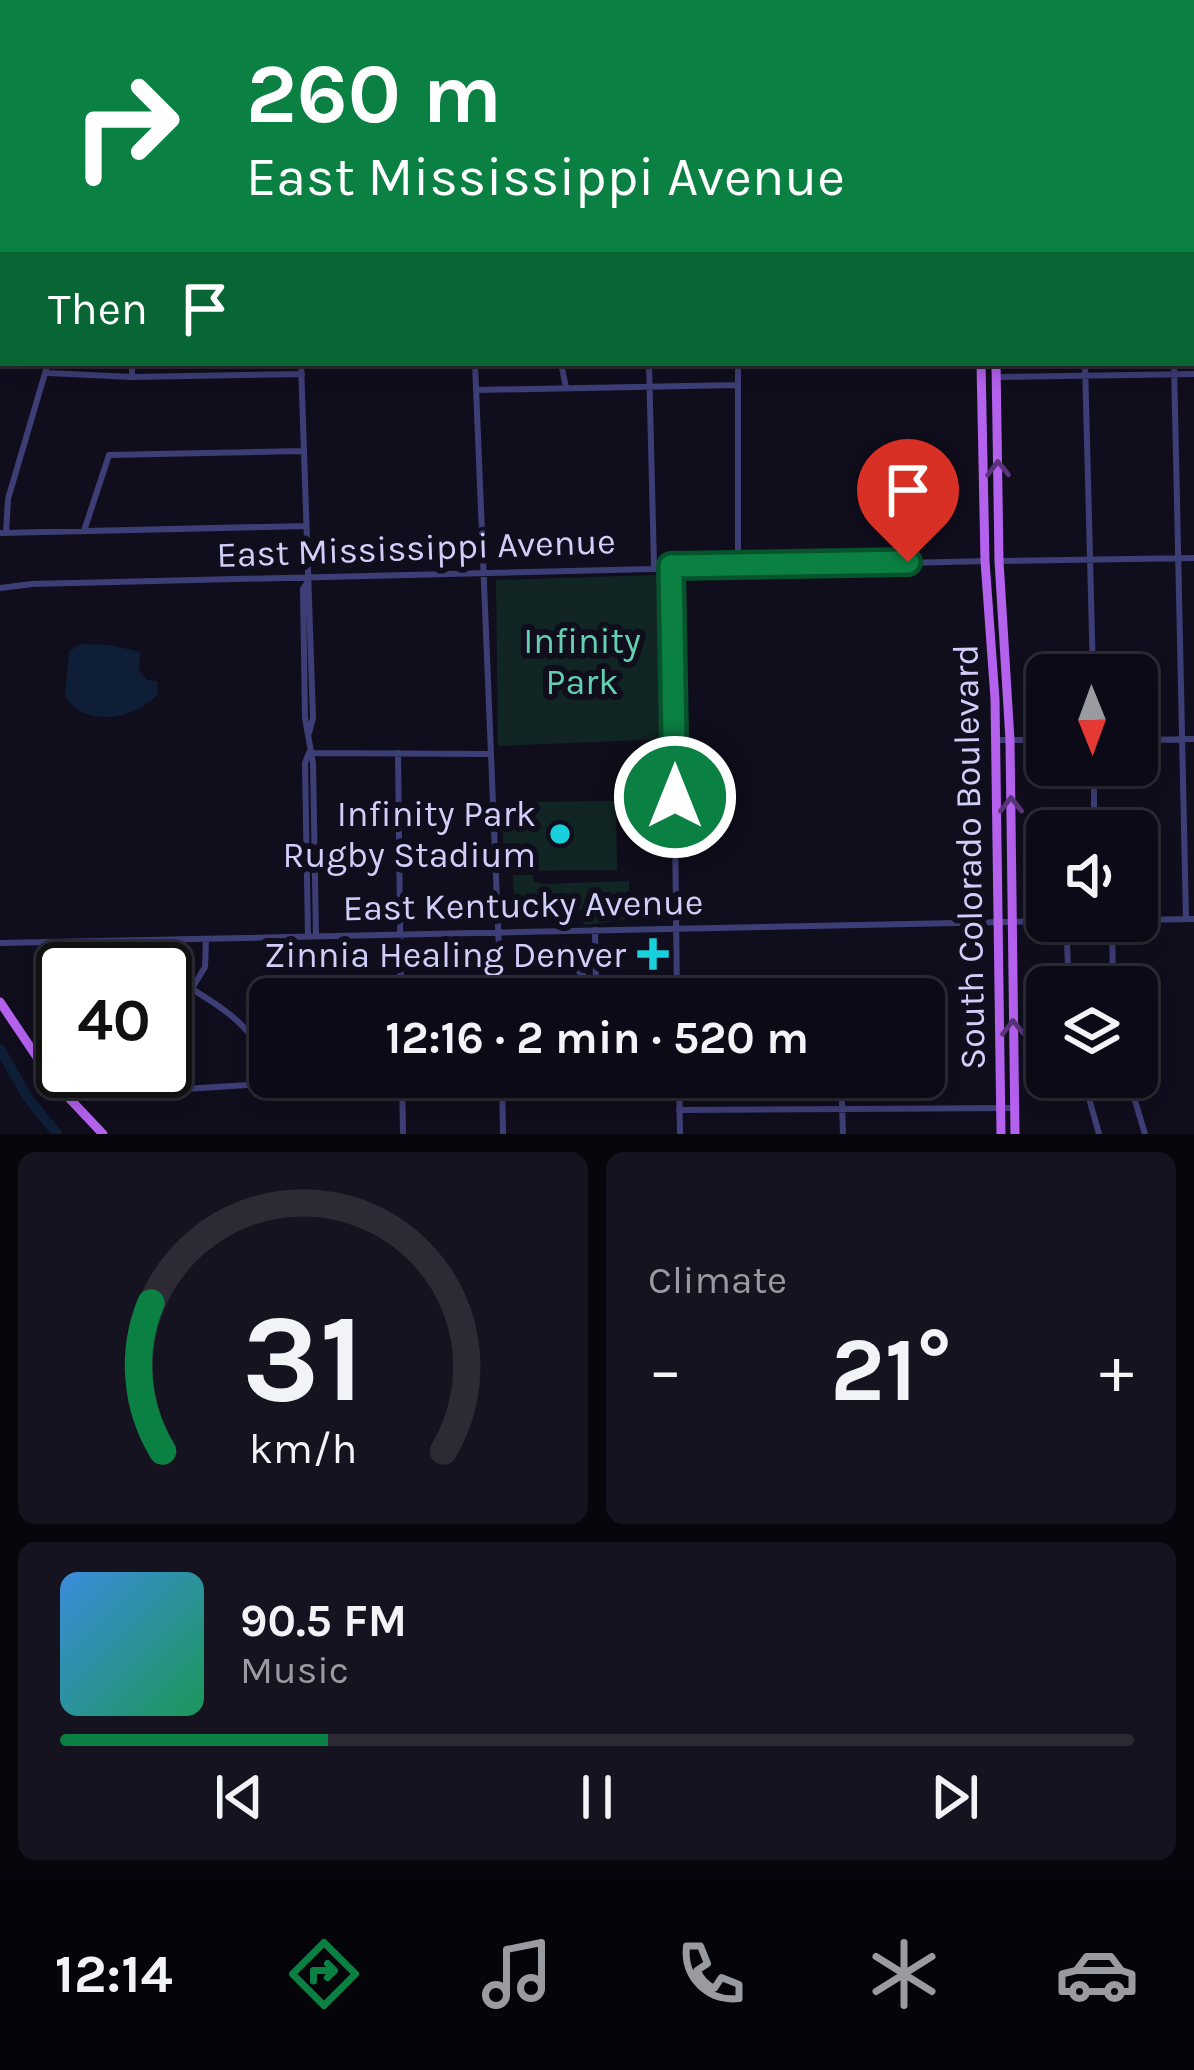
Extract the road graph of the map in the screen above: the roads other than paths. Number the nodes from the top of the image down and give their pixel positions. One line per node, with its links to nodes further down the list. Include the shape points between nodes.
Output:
1 (48, 366): 12 (street)
2 (132, 366): 17 (street)
3 (302, 366): 13 (street)
4 (475, 366): 22 (street)
5 (562, 366): 21 (street)
6 (650, 366): 20 (street)
7 (738, 366): 19 (street)
8 (981, 366): 30 (main road, South Colorado Boulevard)
9 (996, 366): 18 (main road, South Colorado Boulevard)
10 (1084, 366): 16 (street)
11 (1174, 366): 15 (street)
12 (47, 374): 17 (street); 26 (street)
13 (302, 374): 17 (street); 23 (street)
14 (1194, 374): 15 (street)
15 (1174, 375): 16 (street); 28 (street)
16 (1085, 376): 18 (street); 29 (street)
17 (132, 377)
18 (997, 377): 31 (main road, South Colorado Boulevard, one-way to 18)
19 (738, 385): 20 (street); 32 (street)
20 (650, 387): 21 (street); 33 (street)
21 (566, 388): 22 (street)
22 (476, 390): 35 (street)
23 (304, 452): 24 (street); 25 (street, via 109,455)
24 (305, 526): 25 (street); 36 (street)
25 (84, 531): 26 (street)
26 (3, 533)
27 (1194, 557): 28 (street, East Mississippi Avenue)
28 (1177, 558): 29 (street, East Mississippi Avenue); 39 (street)
29 (1090, 559): 31 (street, East Mississippi Avenue); 38 (street)
30 (985, 561): 31 (street, East Mississippi Avenue); 32 (street, East Mississippi Avenue); 41 (main road, South Colorado Boulevard)
31 (999, 561): 42 (main road, South Colorado Boulevard)
32 (738, 565): 34 (street, East Mississippi Avenue)
33 (654, 566): 34 (street, East Mississippi Avenue); 35 (street, East Mississippi Avenue)
34 (671, 566): 53 (street)
35 (484, 571): 36 (street, East Mississippi Avenue); 47 (street)
36 (307, 580): 37 (street, East Mississippi Avenue); 45 (street)
37 (0, 589)
38 (1092, 654)
39 (1184, 739): 40 (street); 44 (street); 48 (street)
40 (1194, 739)
41 (996, 740): 42 (street); 50 (main road, South Colorado Boulevard)
42 (1010, 740): 43 (street); 51 (main road, South Colorado Boulevard, one-way to 42)
43 (1026, 740)
44 (1158, 740)
45 (309, 753): 46 (street); 57 (street)
46 (398, 753): 47 (street); 56 (street)
47 (488, 754): 55 (street)
48 (1190, 919): 49 (street)
49 (1158, 920)
50 (998, 922): 51 (street, East Kentucky Avenue); 53 (street, East Kentucky Avenue); 75 (main road, South Colorado Boulevard)
51 (1012, 922): 52 (street, East Kentucky Avenue); 76 (main road, South Colorado Boulevard, one-way to 51)
52 (1026, 922)
53 (678, 928): 54 (street, East Kentucky Avenue); 65 (street)
54 (595, 931): 55 (street, East Kentucky Avenue); 64 (street)
55 (499, 932): 56 (street, East Kentucky Avenue); 62 (street)
56 (401, 935): 57 (street, East Kentucky Avenue); 61 (street)
57 (312, 936): 58 (street, East Kentucky Avenue)
58 (206, 939): 59 (street, East Kentucky Avenue); 66 (street, via 206,963)
59 (0, 943)
60 (520, 961): 63 (street, via 568,960)
61 (401, 978)
62 (500, 978)
63 (585, 978)
64 (596, 978)
65 (677, 978)
66 (192, 989): 66 (street, via 177,1013 178,1082 184,1089 263,1084 259,1042)
67 (0, 1002): 78 (main road, via 52,1082)
68 (403, 1098): 79 (street)
69 (502, 1098): 80 (street)
70 (679, 1098): 77 (street)
71 (842, 1098): 74 (street)
72 (1089, 1098): 85 (street)
73 (1135, 1098): 86 (street)
74 (842, 1107): 75 (street); 77 (street); 82 (street)
75 (1001, 1108): 76 (street); 83 (main road, South Colorado Boulevard)
76 (1015, 1108): 84 (main road, South Colorado Boulevard)
77 (679, 1110): 81 (street)
78 (103, 1134)
79 (404, 1134)
80 (503, 1134)
81 (680, 1134)
82 (842, 1134)
83 (1001, 1134)
84 (1015, 1134)
85 (1100, 1134)
86 (1145, 1134)

